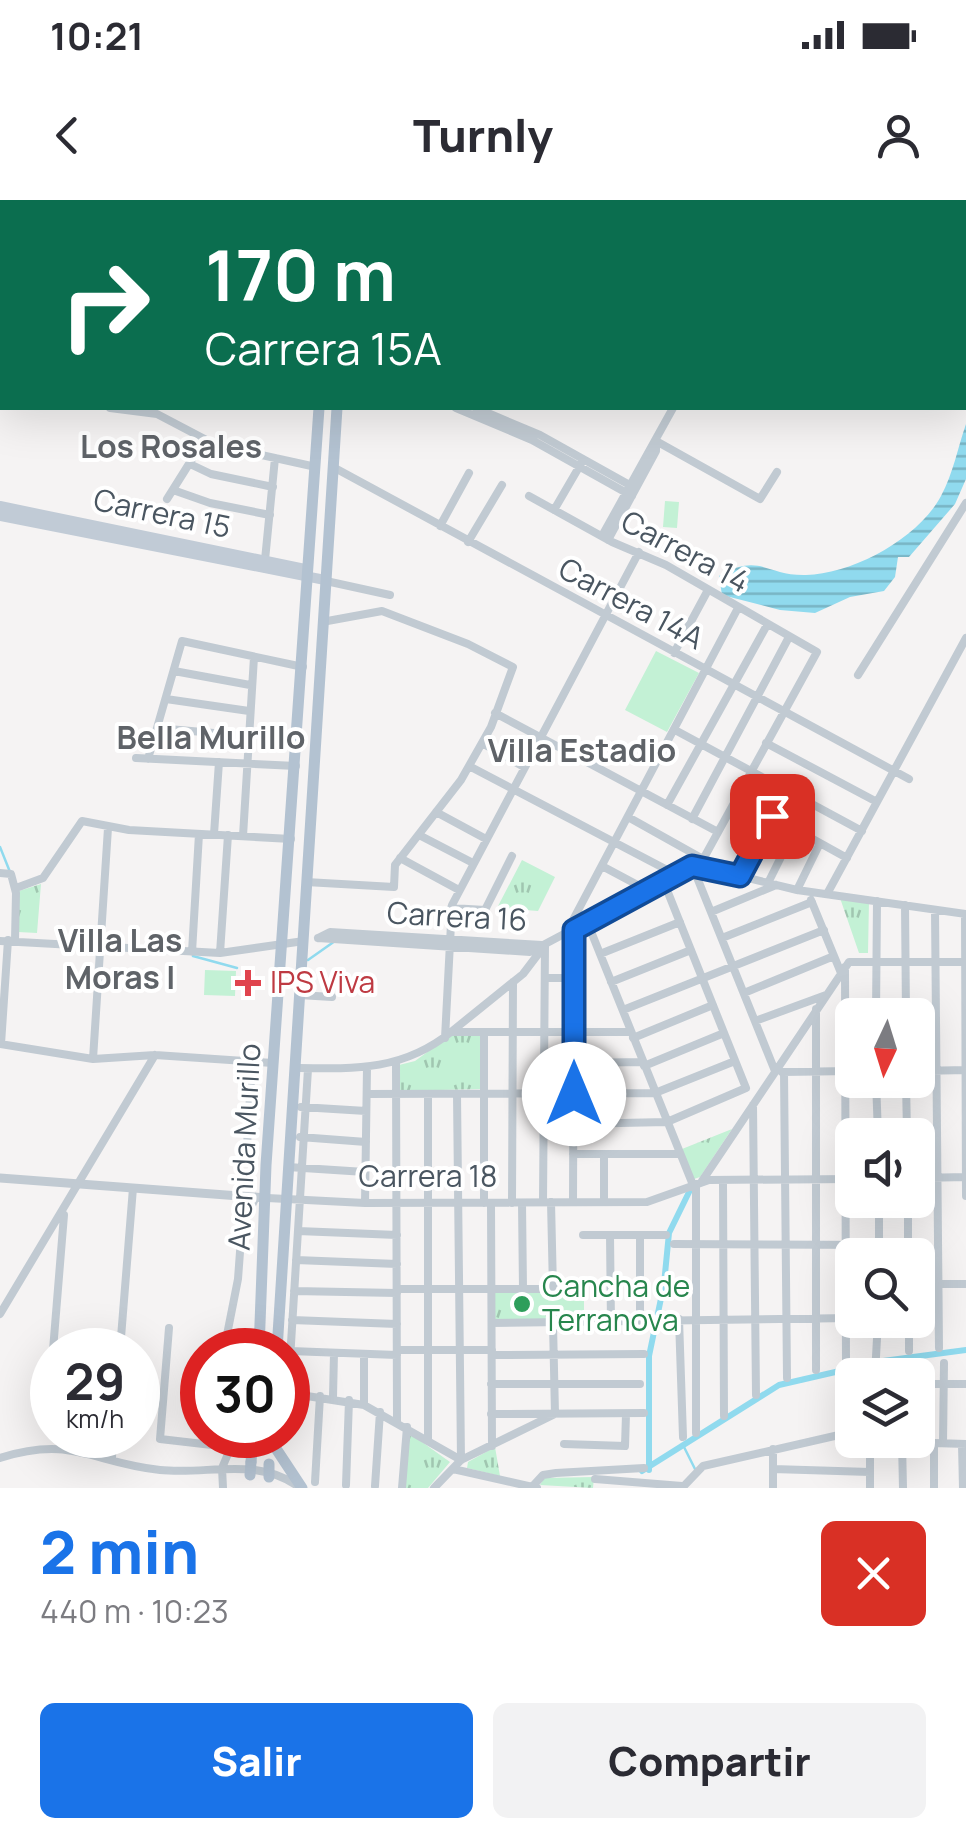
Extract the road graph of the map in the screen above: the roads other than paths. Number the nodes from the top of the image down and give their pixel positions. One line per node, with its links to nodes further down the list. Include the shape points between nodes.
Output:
1 (138, 410): 7 (street)
2 (320, 410): 14 (main road, Avenida Murillo)
3 (337, 410): 15 (main road, Avenida Murillo)
4 (462, 410): 8 (street)
5 (480, 410): 8 (street)
6 (672, 410): 10 (street)
7 (165, 412): 9 (street)
8 (536, 437): 12 (street)
9 (204, 440): 11 (street); 13 (street)
10 (656, 441): 16 (street, via 760,500); 21 (street)
11 (276, 458): 14 (street); 19 (street)
12 (581, 462): 21 (street); 26 (street)
13 (190, 464): 19 (street); 20 (street)
14 (316, 467): 36 (main road, Avenida Murillo)
15 (333, 467): 30 (street, Carrera 14A); 37 (main road, Avenida Murillo)
16 (777, 472)
17 (469, 473): 30 (street)
18 (502, 485): 32 (street)
19 (273, 487): 27 (street)
20 (173, 490): 23 (street); 27 (street)
21 (630, 490): 31 (street)
22 (529, 496): 26 (street, Carrera 14)
23 (167, 500)
24 (966, 503): 51 (street)
25 (0, 506): 29 (main road, Carrera 15)
26 (554, 510): 31 (street, Carrera 14)
27 (270, 515): 35 (street)
28 (0, 516): 29 (main road, Carrera 15)
29 (23, 516): 33 (main road, Carrera 15)
30 (440, 526): 32 (street, Carrera 14A)
31 (605, 538): 34 (street, Carrera 14)
32 (468, 542): 41 (street, Carrera 14A)
33 (157, 543): 35 (main road, Carrera 15); 36 (main road, Carrera 15)
34 (639, 552): 38 (street, Carrera 14); 41 (street)
35 (265, 560): 36 (main road, Carrera 15, via 306,568)
36 (308, 576): 37 (main road, Carrera 15); 48 (main road, Avenida Murillo)
37 (325, 580): 39 (street); 42 (main road, Avenida Murillo)
38 (708, 590): 40 (street, Carrera 14); 46 (street)
39 (390, 595)
40 (738, 608): 43 (street, Carrera 14); 49 (street)
41 (605, 616): 46 (street, Carrera 14A); 62 (street)
42 (322, 622): 58 (street, via 382,611 513,667); 109 (main road, Avenida Murillo)
43 (767, 624): 44 (street, Carrera 14); 52 (street)
44 (789, 637): 54 (street); 57 (street, Carrera 14, via 817,652)
45 (966, 638): 75 (street)
46 (674, 653): 49 (street, Carrera 14A)
47 (254, 657): 48 (street); 50 (street, via 182,641); 53 (street)
48 (302, 668): 71 (main road, Avenida Murillo)
49 (706, 669): 52 (street, Carrera 14A); 60 (street)
50 (174, 672): 53 (street); 55 (street)
51 (858, 675)
52 (734, 684): 54 (street, Carrera 14A); 64 (street)
53 (250, 685): 56 (street)
54 (755, 696): 57 (street, Carrera 14A); 66 (street)
55 (166, 699): 56 (street); 59 (street)
56 (249, 711): 61 (street)
57 (784, 712): 65 (street); 75 (street, Carrera 14A)
58 (494, 713): 62 (street); 63 (street)
59 (157, 728): 61 (street); 68 (street)
60 (675, 730): 64 (street); 78 (street)
61 (248, 736): 70 (street)
62 (540, 737): 73 (street); 78 (street)
63 (482, 743): 72 (street); 73 (street)
64 (702, 743): 66 (street); 81 (street)
65 (766, 743): 74 (street); 80 (street)
66 (725, 756): 74 (street); 85 (street)
67 (136, 758): 68 (street)
68 (148, 759): 69 (street)
69 (219, 762): 70 (street); 91 (street)
70 (248, 764): 71 (street); 94 (street)
71 (296, 766): 95 (main road, Avenida Murillo)
72 (469, 766): 77 (street); 82 (street)
73 (524, 766): 77 (street)
74 (751, 771): 79 (street); 88 (street)
75 (894, 771): 76 (street, Carrera 14A); 80 (street)
76 (909, 780)
77 (512, 789): 96 (street); 97 (street)
78 (642, 791): 81 (street); 84 (street)
79 (737, 798): 83 (street); 89 (street)
80 (877, 802): 88 (street)
81 (667, 805): 85 (street)
82 (436, 812): 93 (street); 96 (street)
83 (772, 816): 87 (street); 107 (street)
84 (628, 817): 97 (street); 103 (street)
85 (692, 818): 89 (street)
86 (108, 828): 90 (street); 111 (street, via 82,821 42,878); 134 (street)
87 (796, 830): 98 (street); 110 (street)
88 (862, 830): 101 (street)
89 (718, 832): 103 (street)
90 (199, 834): 91 (street); 136 (street)
91 (214, 834): 92 (street)
92 (228, 835): 94 (street); 137 (street)
93 (419, 835): 100 (street); 102 (street)
94 (243, 836): 95 (street)
95 (291, 839): 132 (main road, Avenida Murillo)
96 (486, 839): 102 (street)
97 (614, 841): 104 (street); 106 (street)
98 (820, 843): 101 (street); 114 (street)
99 (512, 856): 119 (street, via 485,910)
100 (400, 858): 109 (street, via 394,887); 112 (street)
101 (847, 858): 115 (street)
102 (473, 863): 112 (street)
103 (698, 863): 106 (street); 107 (street); 121 (street)
104 (602, 866): 113 (street); 127 (street)
105 (0, 872): 111 (street, via 10,874)
106 (673, 873): 108 (street)
107 (740, 876): 110 (street)
108 (663, 880): 113 (street); 123 (street)
109 (306, 882): 130 (main road, Avenida Murillo)
110 (772, 884): 114 (street); 121 (street)
111 (16, 888): 129 (street)
112 (459, 890): 119 (street)
113 (647, 890): 124 (street)
114 (802, 890): 115 (street); 117 (street)
115 (827, 894): 116 (street)
116 (877, 901): 118 (street); 141 (street)
117 (812, 902): 126 (street); 128 (street)
118 (906, 905): 120 (street); 143 (street)
119 (451, 908): 131 (street)
120 (934, 911): 122 (street); 144 (street)
121 (711, 912): 128 (street)
122 (965, 914): 142 (street)
123 (680, 922): 135 (street); 138 (street)
124 (588, 924): 125 (street); 138 (street)
125 (574, 930): 127 (street); 149 (street)
126 (824, 930): 140 (street); 146 (street)
127 (564, 935): 133 (street)
128 (722, 938): 146 (street)
129 (8, 940): 134 (street, Carrera 16); 139 (street)
130 (302, 941): 131 (street, Carrera 16); 132 (street, Carrera 16); 154 (main road, Avenida Murillo)
131 (450, 944): 133 (street, Carrera 16, via 530,952); 169 (street)
132 (282, 945): 137 (street, Carrera 16); 178 (main road, Avenida Murillo)
133 (545, 945): 148 (street); 151 (street)
134 (101, 946): 136 (street, Carrera 16); 173 (street)
135 (691, 950): 150 (street); 152 (street)
136 (192, 952): 137 (street, Carrera 16)
137 (220, 953)
138 (600, 954): 152 (street)
139 (7, 955): 145 (street); 171 (street)
140 (834, 956): 147 (street); 153 (street)
141 (876, 962): 143 (street); 147 (street); 158 (street)
142 (965, 962): 144 (street); 183 (street)
143 (906, 963): 144 (street); 159 (street)
144 (934, 963): 182 (street)
145 (0, 965)
146 (733, 965): 150 (street); 153 (street)
147 (845, 967): 155 (street); 157 (street)
148 (545, 978): 149 (street); 166 (street)
149 (574, 978): 167 (street)
150 (702, 978): 160 (street); 162 (street)
151 (513, 982): 165 (street); 169 (street)
152 (611, 982): 162 (street)
153 (744, 993): 163 (street)
154 (299, 995): 156 (street); 180 (main road, Avenida Murillo)
155 (826, 995): 161 (street); 163 (street)
156 (332, 997)
157 (846, 998)
158 (876, 998)
159 (906, 998)
160 (713, 1004): 168 (street); 170 (street)
161 (816, 1009): 184 (street); 186 (street)
162 (622, 1010): 170 (street)
163 (755, 1021): 186 (street)
164 (484, 1032): 165 (street); 169 (street); 192 (street)
165 (512, 1032): 166 (street); 193 (street)
166 (544, 1032): 167 (street); 194 (street)
167 (574, 1032): 170 (street); 177 (street)
168 (724, 1034): 174 (street); 179 (street)
169 (448, 1035): 176 (street)
170 (632, 1035): 179 (street)
171 (1, 1044): 173 (street)
172 (155, 1055): 173 (street); 175 (street); 219 (street)
173 (92, 1060)
174 (736, 1061): 187 (street); 200 (street, via 746,1088)
175 (252, 1063): 178 (street); 208 (street)
176 (396, 1063): 181 (street); 189 (street)
177 (574, 1063): 179 (street); 195 (street)
178 (273, 1064): 223 (main road, Avenida Murillo)
179 (643, 1064): 187 (street)
180 (301, 1068): 181 (street); 198 (main road, Avenida Murillo)
181 (367, 1068): 188 (street)
182 (936, 1070): 183 (street); 213 (street)
183 (965, 1070): 196 (street)
184 (814, 1071): 185 (street); 186 (street); 215 (street)
185 (835, 1071)
186 (778, 1072): 197 (street); 214 (street)
187 (655, 1093): 195 (street); 200 (street)
188 (366, 1094): 189 (street); 199 (street)
189 (396, 1094): 190 (street); 234 (street)
190 (428, 1094): 191 (street); 226 (street)
191 (457, 1094): 192 (street); 227 (street)
192 (484, 1094): 193 (street); 228 (street)
193 (512, 1094): 194 (street); 229 (street)
194 (544, 1094): 195 (street); 230 (street)
195 (574, 1094): 201 (street)
196 (965, 1102): 211 (street)
197 (753, 1104): 218 (street); 220 (street)
198 (299, 1106): 199 (street); 202 (main road, Avenida Murillo); 203 (street)
199 (366, 1112): 204 (street)
200 (667, 1122): 201 (street); 207 (street)
201 (574, 1124): 205 (street)
202 (290, 1136): 203 (street); 209 (main road, Avenida Murillo)
203 (304, 1138): 204 (street); 209 (street)
204 (366, 1142): 210 (street)
205 (573, 1154): 206 (street); 231 (street)
206 (604, 1154): 207 (street); 232 (street)
207 (680, 1154): 220 (street)
208 (246, 1162)
209 (295, 1167): 210 (street); 224 (main road, Avenida Murillo); 225 (street)
210 (365, 1172): 233 (street)
211 (966, 1177): 213 (street); 222 (street)
212 (0, 1178): 219 (street, Carrera 18)
213 (937, 1178): 251 (street)
214 (783, 1179): 215 (street, Carrera 18); 218 (street, Carrera 18); 246 (street)
215 (814, 1179): 216 (street, Carrera 18); 247 (street)
216 (835, 1179)
217 (723, 1180): 218 (street, Carrera 18); 220 (street, Carrera 18); 244 (street)
218 (754, 1180): 245 (street)
219 (82, 1182): 221 (street, Carrera 18); 235 (street)
220 (697, 1184): 232 (street, Carrera 18, via 647,1202); 243 (street)
221 (133, 1188): 223 (street, Carrera 18); 276 (street)
222 (966, 1196)
223 (262, 1198): 224 (street, Carrera 18); 278 (street, via 242,1225); 279 (main road, Avenida Murillo)
224 (286, 1199): 225 (street, Carrera 18); 280 (main road, Avenida Murillo)
225 (300, 1200): 233 (street, Carrera 18); 236 (street)
226 (428, 1202): 227 (street, Carrera 18); 234 (street, Carrera 18); 253 (street)
227 (458, 1202): 228 (street, Carrera 18); 256 (street)
228 (488, 1202): 229 (street, Carrera 18); 257 (street)
229 (517, 1202): 230 (street, Carrera 18); 258 (street)
230 (547, 1202): 231 (street, Carrera 18); 254 (street)
231 (573, 1202): 232 (street, Carrera 18)
232 (604, 1202)
233 (364, 1203): 234 (street, Carrera 18)
234 (398, 1203): 240 (street)
235 (64, 1213): 261 (street); 275 (street)
236 (298, 1231): 240 (street); 249 (street)
237 (583, 1235): 238 (street)
238 (610, 1235): 241 (street); 274 (street)
239 (666, 1235): 241 (street)
240 (397, 1236): 250 (street)
241 (640, 1236): 271 (street)
242 (674, 1244): 243 (street)
243 (695, 1245): 244 (street); 262 (street)
244 (724, 1246): 245 (street); 263 (street)
245 (754, 1246): 246 (street); 264 (street)
246 (784, 1246): 247 (street); 265 (street)
247 (815, 1246): 248 (street); 266 (street)
248 (835, 1246)
249 (296, 1260): 250 (street); 259 (street)
250 (397, 1264): 260 (street)
251 (938, 1284): 252 (street); 283 (street)
252 (966, 1284)
253 (428, 1289): 256 (street); 260 (street); 285 (street)
254 (553, 1289): 255 (street); 258 (street)
255 (584, 1289)
256 (459, 1290): 257 (street); 284 (street)
257 (492, 1290): 258 (street); 270 (street)
258 (523, 1290)
259 (294, 1291): 260 (street); 269 (street)
260 (397, 1291): 272 (street)
261 (0, 1314)
262 (695, 1318): 263 (street); 268 (street); 317 (street)
263 (724, 1318): 264 (street); 314 (street)
264 (755, 1318): 265 (street); 304 (street)
265 (786, 1318): 266 (street); 296 (street)
266 (815, 1318): 267 (street); 295 (street)
267 (835, 1318)
268 (679, 1319): 271 (street); 319 (street)
269 (292, 1320): 272 (street); 281 (street)
270 (492, 1323): 273 (street); 290 (street)
271 (640, 1323): 274 (street)
272 (397, 1324): 289 (street)
273 (553, 1324): 274 (street); 292 (street)
274 (611, 1324)
275 (55, 1328)
276 (122, 1328)
277 (169, 1328): 321 (street, via 160,1439)
278 (228, 1328)
279 (259, 1328)
280 (284, 1328)
281 (290, 1328)
282 (909, 1338): 286 (street)
283 (938, 1348)
284 (458, 1350): 285 (street); 290 (street); 335 (street)
285 (428, 1351): 289 (street); 320 (street)
286 (909, 1351)
287 (310, 1352): 288 (street)
288 (334, 1353): 291 (street); 306 (street)
289 (397, 1353): 291 (street); 315 (street)
290 (492, 1353): 292 (street); 297 (street)
291 (364, 1354): 308 (street)
292 (553, 1354): 293 (street); 298 (street)
293 (644, 1354)
294 (944, 1363): 301 (street)
295 (816, 1370)
296 (786, 1378)
297 (491, 1384): 298 (street); 311 (street)
298 (554, 1384): 299 (street); 312 (street)
299 (640, 1384)
300 (935, 1384): 301 (street)
301 (944, 1384): 302 (street); 323 (street)
302 (966, 1384)
303 (310, 1395): 305 (street)
304 (756, 1395)
305 (320, 1396): 306 (street); 342 (street)
306 (333, 1397): 307 (street)
307 (350, 1400): 308 (street); 343 (street)
308 (364, 1404): 309 (street)
309 (380, 1412): 315 (street); 345 (street)
310 (644, 1413): 313 (street)
311 (491, 1414): 312 (street); 326 (street)
312 (555, 1414): 313 (street); 326 (street)
313 (626, 1414): 324 (street, via 626,1446)
314 (724, 1416)
315 (397, 1421): 316 (street)
316 (406, 1427): 320 (street); 349 (street)
317 (696, 1433)
318 (835, 1436): 327 (street)
319 (683, 1437)
320 (428, 1440): 335 (street)
321 (180, 1441)
322 (935, 1443): 323 (street)
323 (938, 1443): 325 (street); 355 (street)
324 (564, 1444)
325 (964, 1444): 356 (street)
326 (492, 1446): 335 (street)
327 (773, 1449): 339 (street); 346 (street, via 702,1466)
328 (30, 1450): 329 (street)
329 (0, 1458)
330 (112, 1458): 336 (street, via 165,1470)
331 (226, 1458): 336 (street)
332 (283, 1458): 348 (main road)
333 (870, 1458): 340 (street)
334 (906, 1458): 354 (street)
335 (461, 1460): 338 (street)
336 (222, 1468): 347 (street); 348 (street, via 275,1472)
337 (644, 1468): 351 (street, via 543,1475)
338 (453, 1469): 344 (street); 350 (street)
339 (773, 1470): 340 (street); 352 (street)
340 (870, 1472): 353 (street)
341 (595, 1479): 346 (street)
342 (315, 1482)
343 (346, 1484)
344 (503, 1484): 351 (street)
345 (375, 1486)
346 (682, 1487)
347 (224, 1488)
348 (301, 1488)
349 (402, 1488)
350 (434, 1488)
351 (533, 1488)
352 (773, 1488)
353 (870, 1488)
354 (902, 1488)
355 (934, 1488)
356 (964, 1488)

